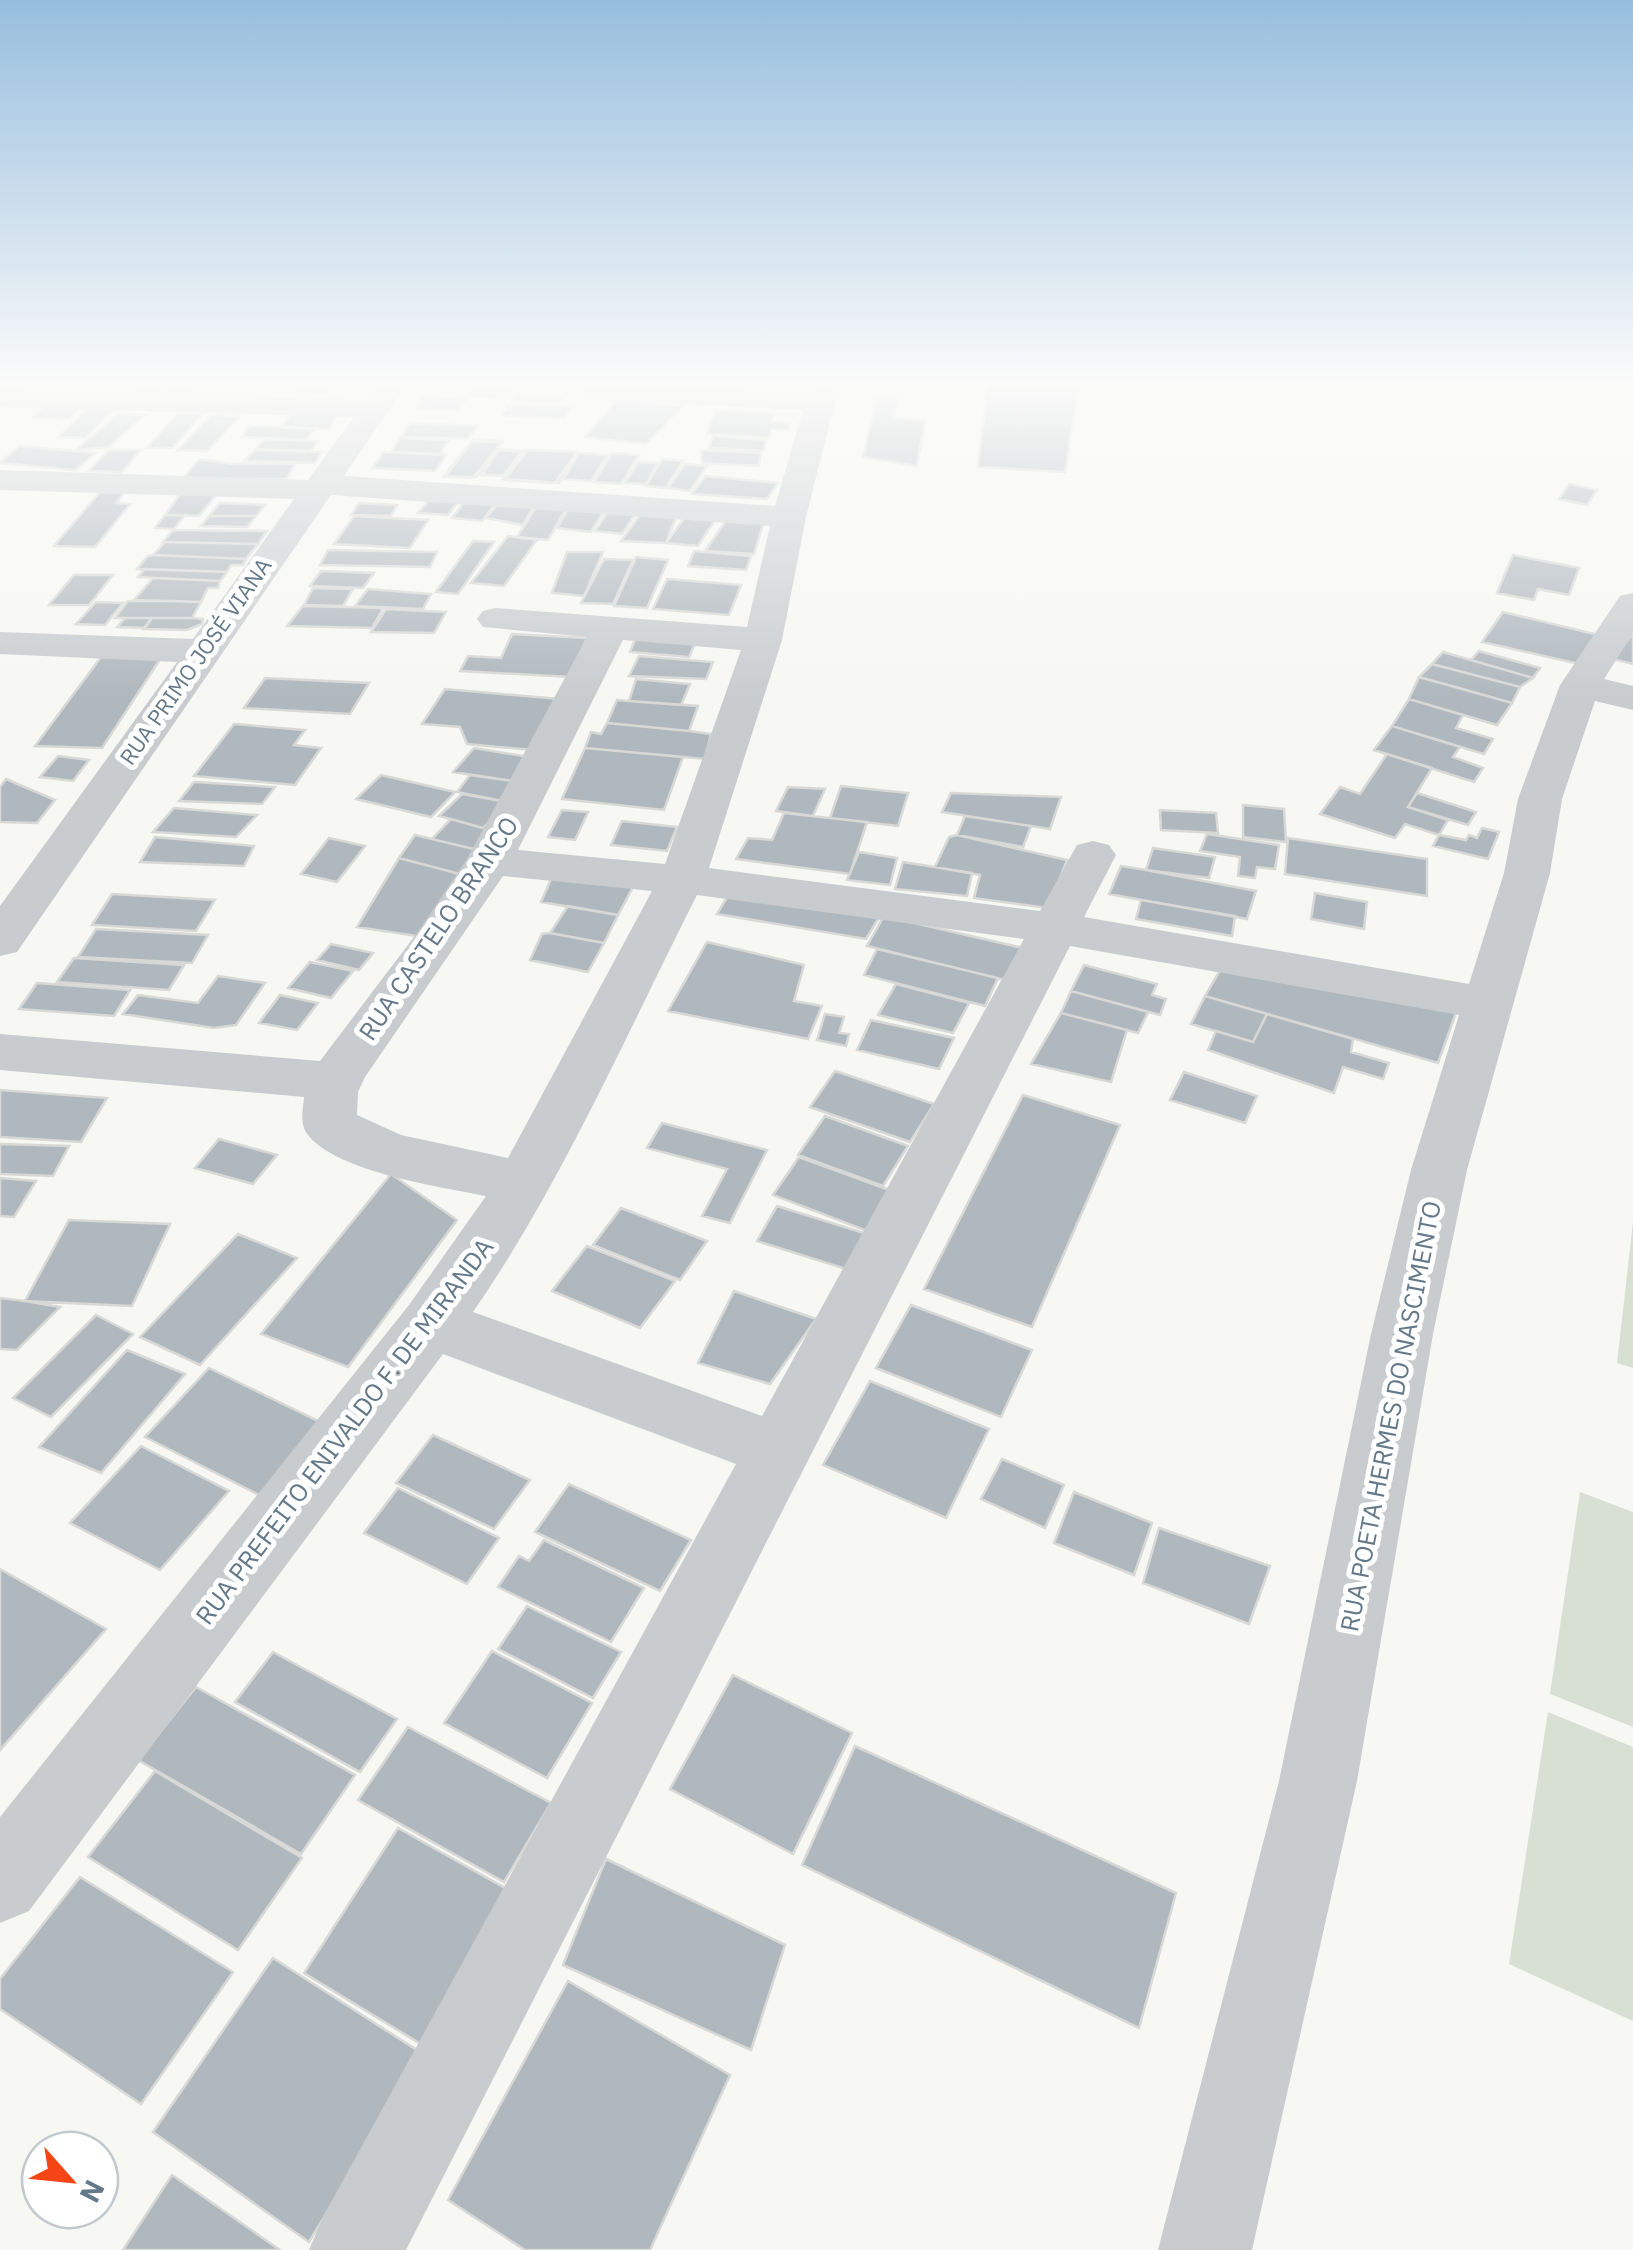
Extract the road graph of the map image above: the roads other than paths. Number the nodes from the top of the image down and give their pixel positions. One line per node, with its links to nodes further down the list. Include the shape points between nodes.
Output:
1 (318, 487): 3 (street); 9 (street, RUA PRIMO JOSÉ VIANA)
2 (797, 487): 3 (street, RUA PREFEITO ENIVALDO F. DE MIRANDA)
3 (789, 518): 7 (street, RUA PREFEITO ENIVALDO F. DE MIRANDA)
4 (1633, 604): 10 (street, RUA POETA HERMES DO NASCIMENTO)
5 (496, 620): 6 (street)
6 (610, 628): 7 (street); 12 (street, RUA CASTELO BRANCO)
7 (764, 640): 15 (street, RUA PREFEITO ENIVALDO F. DE MIRANDA)
8 (0, 643): 9 (street)
9 (202, 651): 14 (street, RUA PRIMO JOSÉ VIANA)
10 (1606, 692): 18 (street, RUA POETA HERMES DO NASCIMENTO, via 1540,799 1527,873)
11 (1093, 855): 16 (street)
12 (489, 861): 15 (street); 20 (street, RUA CASTELO BRANCO)
13 (0, 866): 14 (street)
14 (48, 869): 17 (street, RUA PRIMO JOSÉ VIANA)
15 (682, 877): 16 (street); 21 (street, RUA PREFEITO ENIVALDO F. DE MIRANDA)
16 (1058, 928): 18 (street); 23 (street)
17 (0, 942)
18 (1488, 1004): 26 (street, RUA POETA HERMES DO NASCIMENTO, via 1434,1188 1318,1780)
19 (0, 1052): 20 (street)
20 (332, 1102): 21 (street, via 342,1136 356,1142)
21 (523, 1183): 22 (street, RUA PREFEITO ENIVALDO F. DE MIRANDA)
22 (430, 1322): 23 (street); 24 (street, RUA PREFEITO ENIVALDO F. DE MIRANDA)
23 (780, 1450): 25 (street)
24 (0, 1882)
25 (356, 2250)
26 (1205, 2250)

